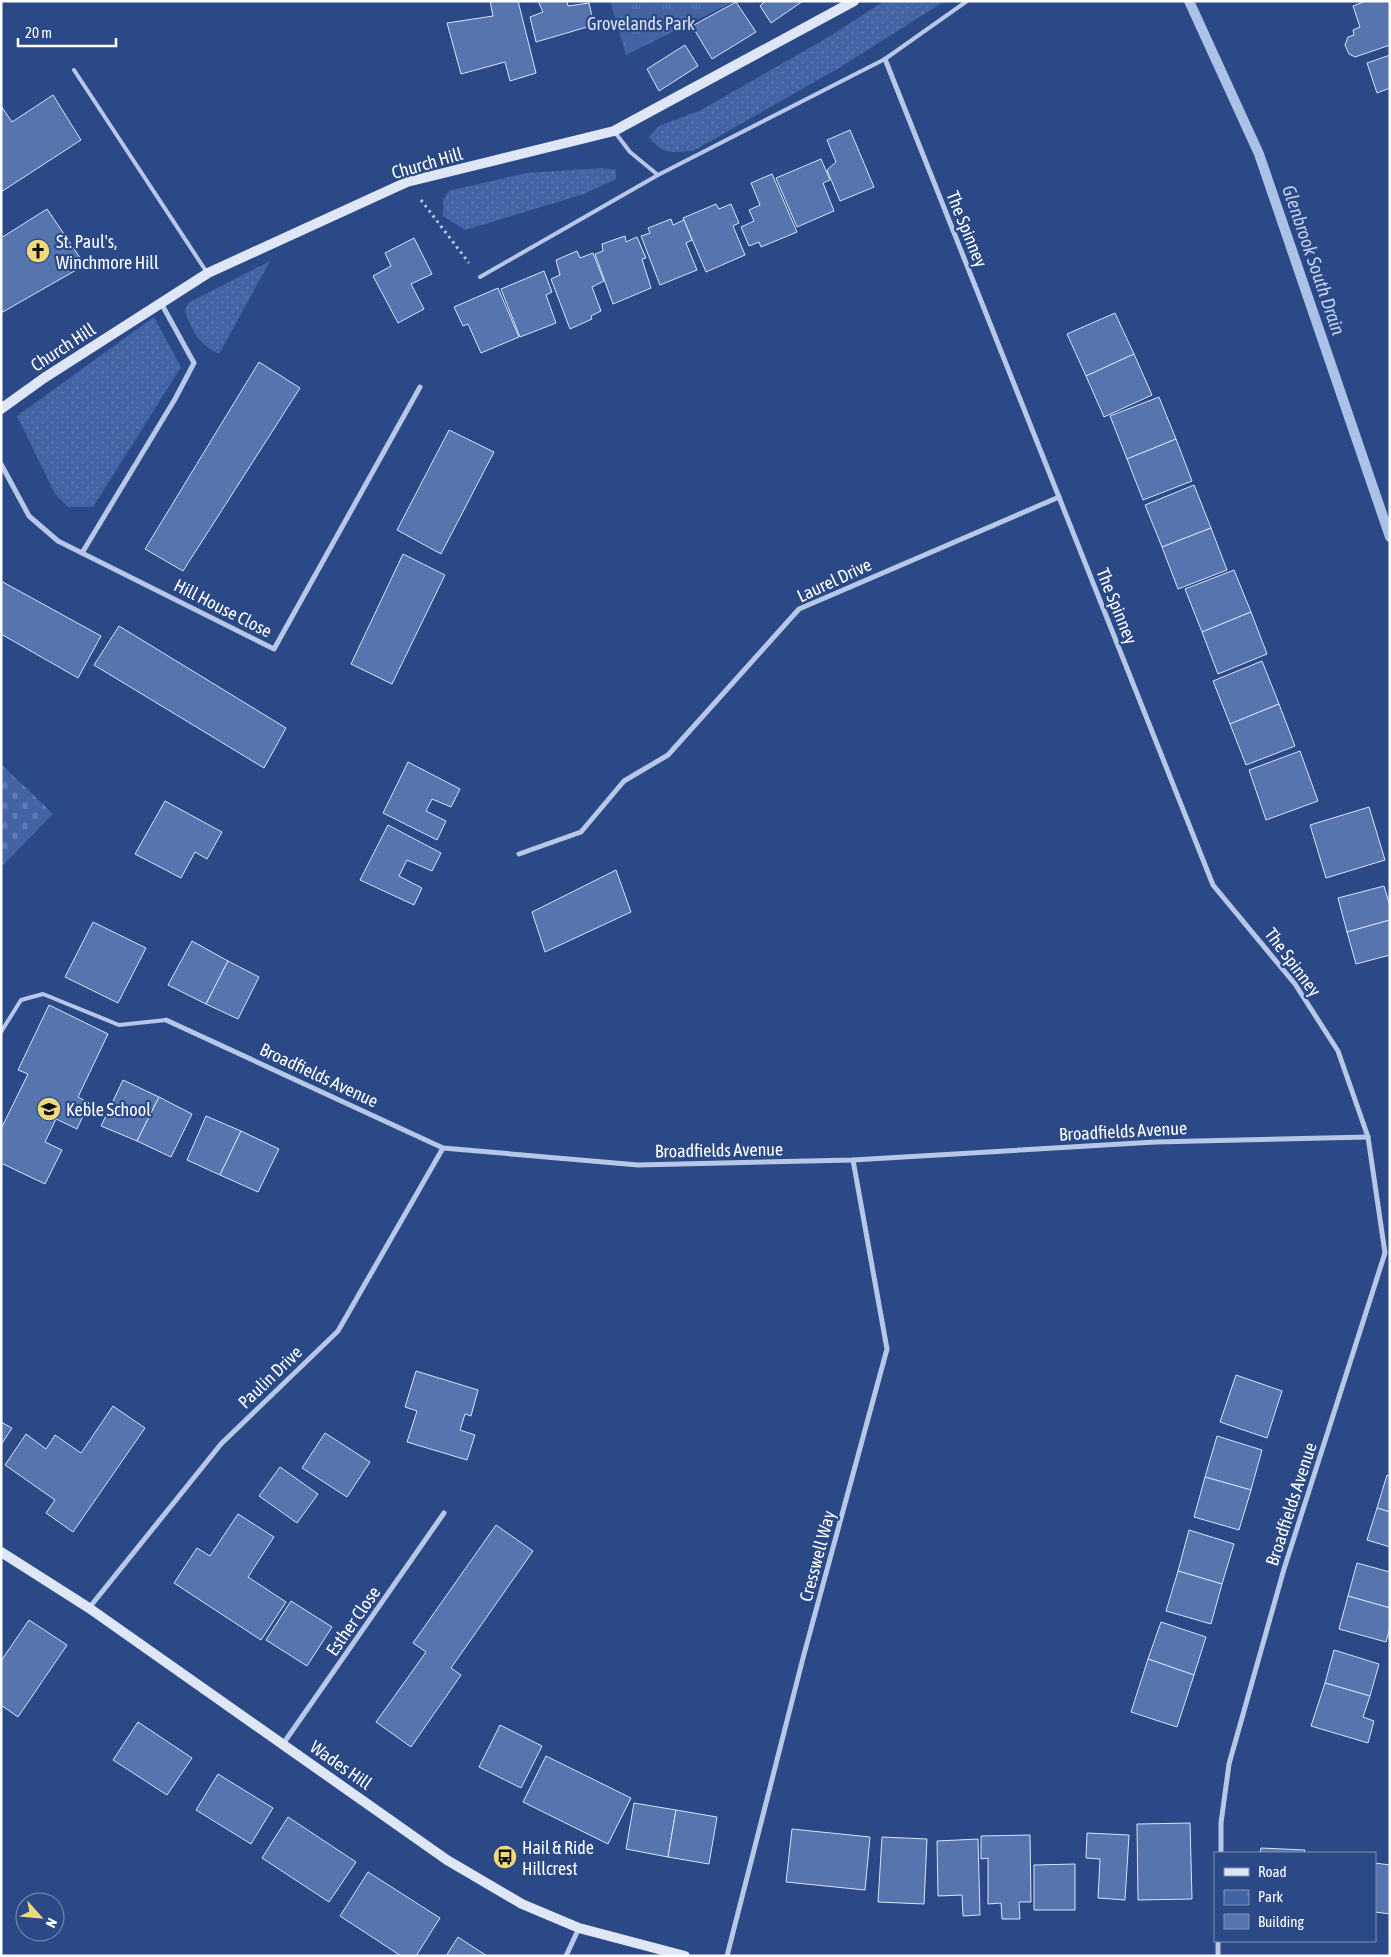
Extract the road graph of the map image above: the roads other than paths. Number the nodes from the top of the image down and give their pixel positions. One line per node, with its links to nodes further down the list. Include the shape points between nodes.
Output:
1 (854, 1): 5 (street, Church Hill)
2 (967, 1): 3 (lane)
3 (885, 59): 6 (lane); 13 (street, The Spinney)
4 (74, 70): 7 (lane)
5 (614, 131): 6 (lane, via 630,152); 7 (street, Church Hill, via 407,182)
6 (658, 175): 8 (lane)
7 (208, 273): 9 (street, Church Hill)
8 (480, 277)
9 (161, 303): 11 (street, Church Hill); 14 (street, via 194,363)
10 (420, 387): 14 (street, Hill House Close, via 274,649)
11 (1, 409)
12 (1, 464): 14 (street, Hill House Close, via 30,516 58,541)
13 (1059, 497): 15 (street, Laurel Drive, via 799,609 668,755 624,782 581,832); 18 (street, The Spinney, via 1213,885 1295,984 1338,1051)
14 (82, 553)
15 (519, 854)
16 (166, 1020): 17 (lane, via 119,1025 43,994 21,1000); 19 (street, Broadfields Avenue)
17 (1, 1032)
18 (1368, 1137): 20 (street, Broadfields Avenue, via 1155,1142); 25 (street, Broadfields Avenue, via 1385,1253 1284,1569 1229,1764 1221,1823)
19 (443, 1148): 20 (street, Broadfields Avenue, via 638,1165); 23 (street, Paulin Drive, via 338,1331 220,1444)
20 (853, 1160): 30 (street, Cresswell Way, via 887,1349)
21 (444, 1513): 24 (street, Esther Close)
22 (1, 1552): 23 (street, Wades Hill)
23 (89, 1608): 24 (street, Wades Hill)
24 (283, 1744): 26 (street, Wades Hill, via 447,1860 522,1904)
25 (1221, 1852)
26 (579, 1928): 28 (street); 29 (street, Wades Hill)
27 (1218, 1942): 31 (street)
28 (566, 1956)
29 (685, 1956)
30 (727, 1956)
31 (1218, 1956)

